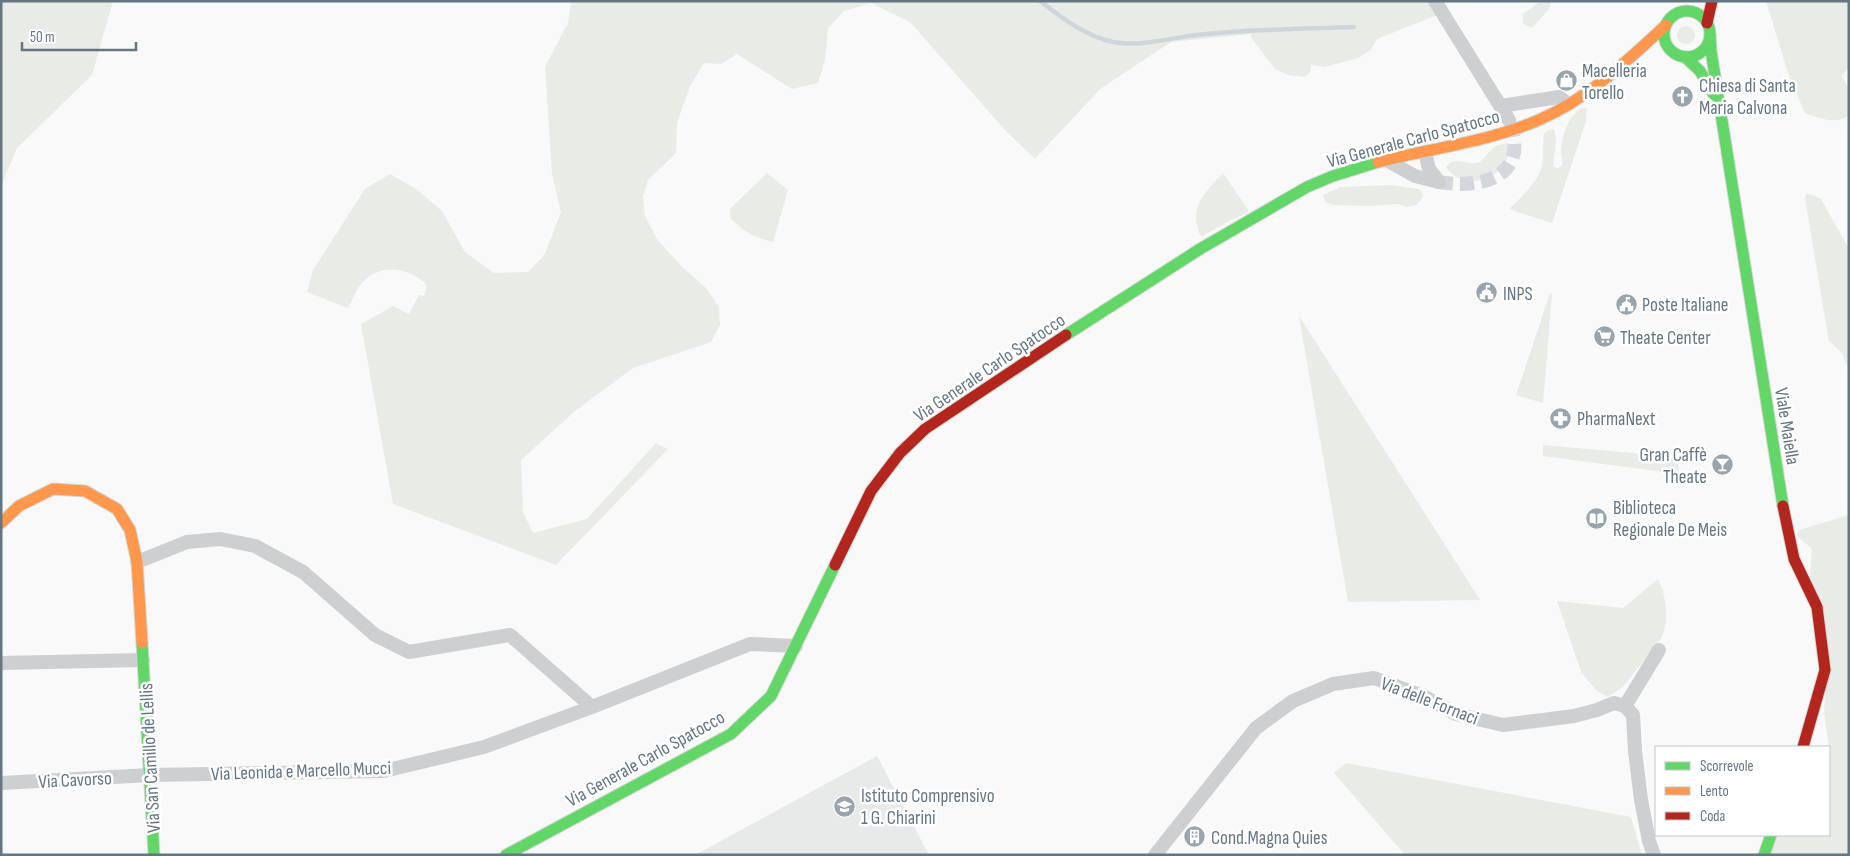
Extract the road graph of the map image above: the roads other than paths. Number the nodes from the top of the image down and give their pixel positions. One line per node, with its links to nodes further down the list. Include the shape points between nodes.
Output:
1 (1435, 1): 12 (street)
2 (1692, 1): 4 (main road)
3 (1712, 1): 6 (main road)
4 (1678, 13): 5 (main road); 6 (main road, via 1696,13)
5 (1666, 25): 7 (main road, via 1665,39); 9 (main road, Via Generale Carlo Spatocco)
6 (1708, 29): 8 (main road, via 1708,41 1702,51); 10 (main road, Viale Maiella)
7 (1672, 52): 8 (main road); 9 (main road, Via Generale Carlo Spatocco, via 1662,49)
8 (1685, 57): 10 (main road, Viale Maiella, via 1700,71)
9 (1623, 64): 11 (main road, Via Generale Carlo Spatocco)
10 (1719, 103): 24 (main road, Viale Maiella, via 1781,497 1794,559 1818,608 1825,670)
11 (1568, 104): 12 (street, via 1559,97); 14 (main road, Via Generale Carlo Spatocco, via 1522,128)
12 (1501, 106): 13 (street)
13 (1509, 120)
14 (1425, 152): 15 (main road, Via Generale Carlo Spatocco); 15 (street, via 1429,169 1438,182 1415,176)
15 (1388, 161): 18 (main road, Via Generale Carlo Spatocco, via 1331,176 1298,192 1205,246 925,429 900,453 871,491)
16 (1, 523): 17 (main road, Via San Camillo de Lellis, via 19,506 53,489 85,491 117,509 130,530)
17 (137, 562): 20 (main road, Via San Camillo de Lellis); 23 (street, via 187,542 220,539 255,546 303,572 375,635 409,652 510,635)
18 (796, 646): 23 (street, Via Leonida e Marcello Mucci, via 750,644); 29 (main road, Via Generale Carlo Spatocco, via 771,696 732,734)
19 (1659, 650): 22 (street)
20 (143, 660): 21 (street, Via San Camillo de Lellis); 25 (main road, Via San Camillo de Lellis)
21 (1, 664)
22 (1625, 706): 30 (street, Via delle Fornaci, via 1614,703 1574,716 1503,725 1456,714 1423,696 1374,678 1334,684 1294,701 1256,728); 31 (street, via 1633,715 1641,800)
23 (592, 707): 25 (street, Via Leonida e Marcello Mucci, via 484,747 384,771)
24 (1804, 746)
25 (150, 775): 26 (street, Via Cavorso); 28 (main road, Via San Camillo de Lellis)
26 (1, 783)
27 (1771, 836): 32 (main road)
28 (154, 855)
29 (506, 855)
30 (1155, 855)
31 (1654, 855)
32 (1764, 855)

